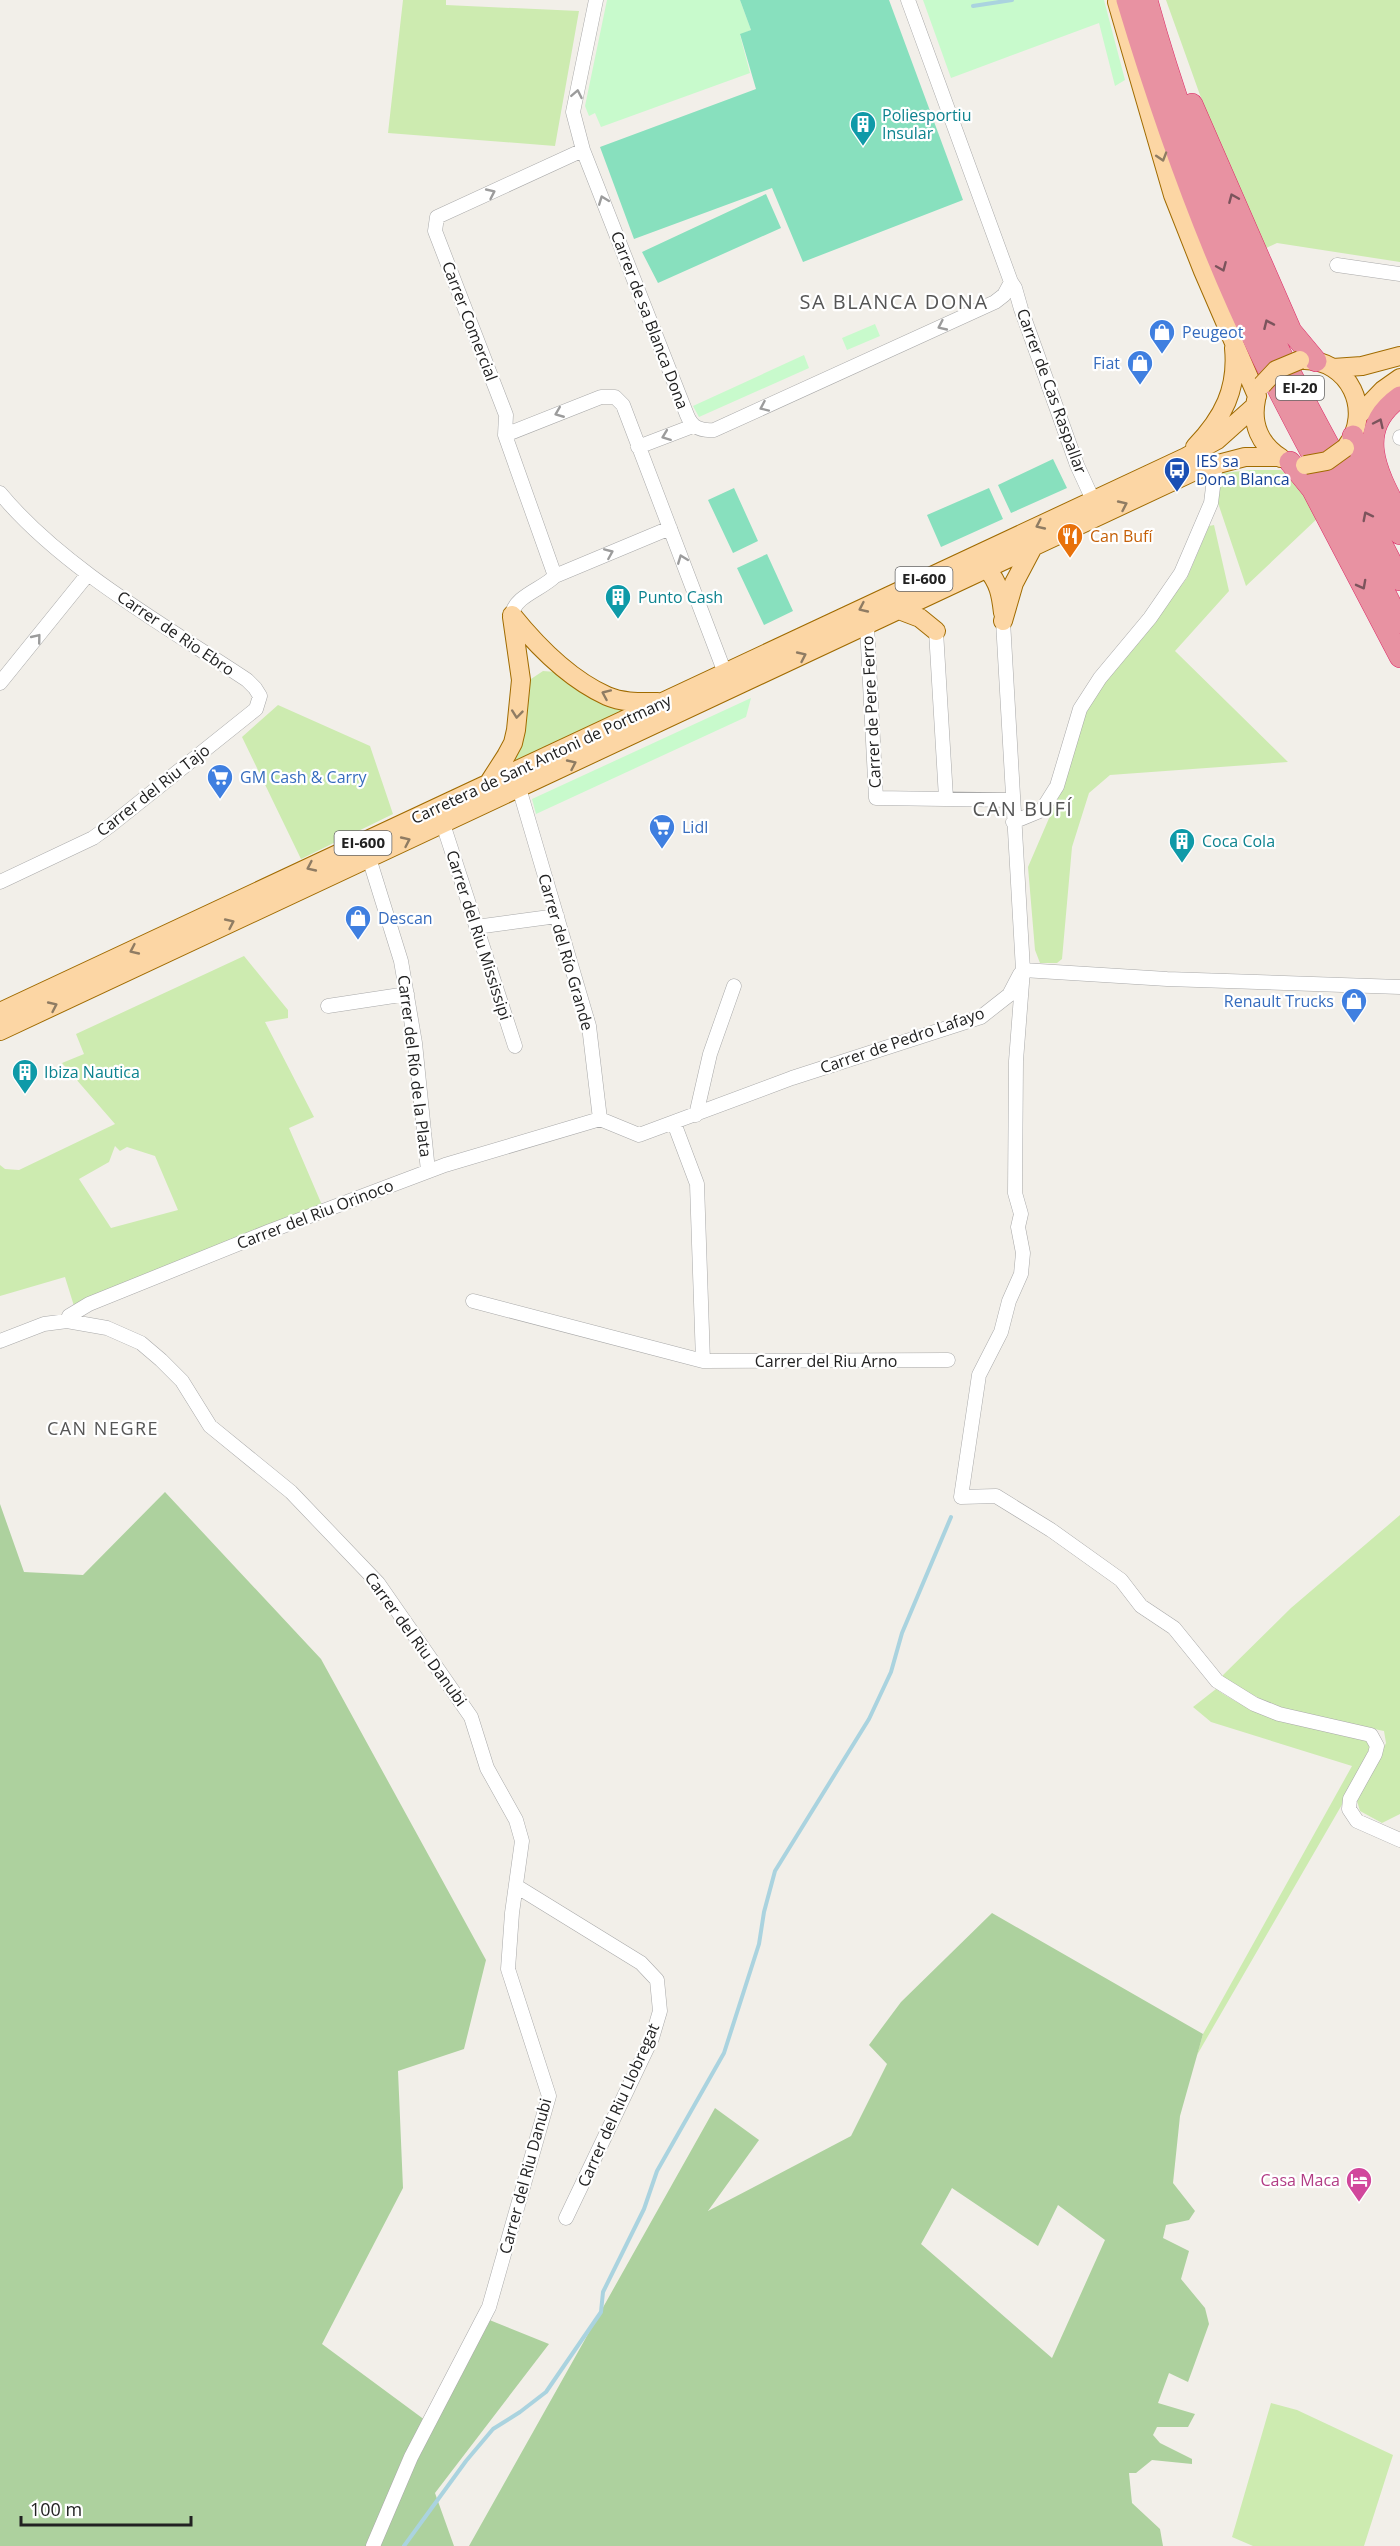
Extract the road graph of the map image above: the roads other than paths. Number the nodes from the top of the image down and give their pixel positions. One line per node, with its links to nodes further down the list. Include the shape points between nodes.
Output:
1 (596, 0): 7 (street, Carrer de sa Blanca Dona, one-way to 1, via 573,112)
2 (908, 0): 10 (street, Carrer de Cas Raspallar)
3 (1117, 0): 13 (main road, one-way to 13, via 1173,195)
4 (1127, 0): 40 (highway, EI-20, one-way to 40, via 1166,126 1228,284)
5 (1147, 0): 35 (highway, EI-20, one-way to 5, via 1280,352 1245,274 1184,119)
6 (1157, 0): 15 (highway, one-way to 6, via 1291,331 1265,272 1174,59)
7 (583, 150): 19 (street, Carrer de sa Blanca Dona, one-way to 7); 21 (street, Carrer Comercial, one-way to 7, via 506,415 435,231 437,217)
8 (1337, 265): 9 (street)
9 (1400, 274)
10 (1011, 282): 11 (street, Carrer de sa Blanca Dona); 12 (street, Carrer de Cas Raspallar)
11 (995, 302): 12 (street, via 1011,303); 19 (street, Carrer de sa Blanca Dona, one-way to 19, via 714,430)
12 (1020, 309): 27 (street, Carrer de Cas Raspallar)
13 (1233, 338): 17 (main road); 23 (main road, via 1236,364 1227,404)
14 (1400, 356): 15 (main road, EI-600, via 1362,366)
15 (1316, 363): 17 (main road, EI-600, bridge, via 1276,369); 20 (main road, via 1346,378 1354,392)
16 (1400, 378): 20 (main road, EI-600, via 1383,390)
17 (1258, 396): 23 (main road, EI-600, via 1217,440); 24 (main road, via 1258,431 1266,446)
18 (1400, 397): 28 (highway, one-way to 18, via 1372,451 1378,422)
19 (693, 426): 22 (street, one-way to 22)
20 (1352, 433): 24 (main road, EI-600, bridge, via 1327,461); 30 (highway, via 1356,452)
21 (505, 435): 22 (street, one-way to 21, via 623,405 615,397 601,397); 34 (street, Carrer Comercial)
22 (638, 447): 29 (street)
23 (1186, 457): 27 (main road, EI-600)
24 (1291, 462): 25 (main road, EI-600, via 1245,458); 43 (highway, one-way to 43, via 1312,489)
25 (1216, 463): 31 (main road, EI-600, one-way to 25); 54 (street, via 1211,503 1181,573 1080,709 1057,786 1042,810)
26 (0, 493): 33 (street, Carrer de Rio Ebro, via 20,518)
27 (1093, 500): 45 (main road, Carretera de Sant Antoni de Portmany / EI-600, one-way to 45)
28 (1400, 516)
29 (670, 528): 34 (street, one-way to 29); 45 (street, one-way to 29)
30 (1400, 534)
31 (1033, 547): 32 (main road, EI-600); 39 (main road, via 1014,583)
32 (987, 569): 36 (main road, EI-600); 39 (main road, via 997,580)
33 (88, 574): 47 (street, one-way to 33); 48 (street, Carrer de Rio Ebro, via 247,680)
34 (555, 576): 38 (street, via 518,602)
35 (1400, 580)
36 (936, 593): 37 (main road, EI-600); 42 (main road)
37 (899, 610): 41 (main road, EI-600); 42 (main road, via 920,618)
38 (512, 615): 44 (main road, via 548,656); 46 (main road)
39 (1003, 621): 53 (street)
40 (1400, 623)
41 (867, 626): 51 (main road, Carretera de Sant Antoni de Portmany / EI-600, one-way to 41); 52 (street, Carrer de Pere Ferro, via 876,798)
42 (936, 631): 52 (street)
43 (1400, 657)
44 (565, 668): 46 (main road, via 542,666); 49 (main road, one-way to 44, via 608,697)
45 (725, 673): 49 (main road, Carretera de Sant Antoni de Portmany / EI-600)
46 (521, 680): 50 (main road, one-way to 50, via 513,743)
47 (0, 683)
48 (260, 696): 57 (street, Carrer del Riu Tajo, via 256,709 93,838)
49 (663, 702): 50 (main road, Carretera de Sant Antoni de Portmany / EI-600)
50 (487, 785): 65 (main road, Carretera de Sant Antoni de Portmany / EI-600, one-way to 65)
51 (519, 788): 55 (main road, Carretera de Sant Antoni de Portmany / EI-600); 58 (street, Carrer del Río Grande)
52 (946, 798): 53 (street)
53 (1012, 800): 54 (street)
54 (1013, 822): 60 (street)
55 (443, 824): 56 (main road, Carretera de Sant Antoni de Portmany / EI-600, one-way to 55); 59 (street, Carrer del Riu Mississipi)
56 (369, 858): 63 (street, Carrer del Río de la Plata, via 401,961); 66 (main road, Carretera de Sant Antoni de Portmany / EI-600, one-way to 56)
57 (0, 882)
58 (557, 916): 59 (street); 69 (street, Carrer del Río Grande, via 589,1026)
59 (476, 927): 67 (street, Carrer del Riu Mississipi)
60 (1023, 970): 62 (street); 68 (street, Carrer de Pedro Lafayo, via 1009,994 981,1017 792,1078); 77 (street, via 1016,1061 1015,1193 1021,1214 1021,1274 1001,1332 979,1376 961,1497 996,1496 1051,1530 1121,1580 1141,1606 1174,1628 1217,1681 1254,1704 1279,1714 1371,1735 1377,1746 1350,1799 1349,1809 1357,1821)
61 (734, 986): 68 (street, via 710,1054)
62 (1400, 987)
63 (406, 994): 64 (street); 71 (street, Carrer del Río de la Plata)
64 (328, 1006)
65 (0, 1012)
66 (0, 1031)
67 (515, 1046)
68 (696, 1115): 70 (street, Carrer de Pedro Lafayo)
69 (600, 1119): 70 (street, Carrer de Pedro Lafayo, via 639,1136); 71 (street, Carrer del Riu Orinoco)
70 (674, 1123): 76 (street, via 697,1184)
71 (428, 1171): 73 (street, Carrer del Riu Orinoco, via 89,1304)
72 (473, 1301): 76 (street, Carrer del Riu Arno)
73 (67, 1321): 74 (street, Carrer del Riu Orinoco, via 44,1324); 78 (street, Carrer del Riu Danubi, via 107,1328 141,1343 183,1382 210,1426 291,1492 378,1583 471,1717 487,1768 516,1820 522,1841)
74 (0, 1341)
75 (948, 1360): 76 (street, Carrer del Riu Arno)
76 (703, 1361)
77 (1400, 1840)
78 (516, 1886): 79 (street, Carrer del Riu Llobregat, via 641,1963 657,1980 660,2011 652,2038); 80 (street, Carrer del Riu Danubi, via 508,1969 549,2096 489,2307 411,2457)
79 (566, 2218)
80 (372, 2546)

